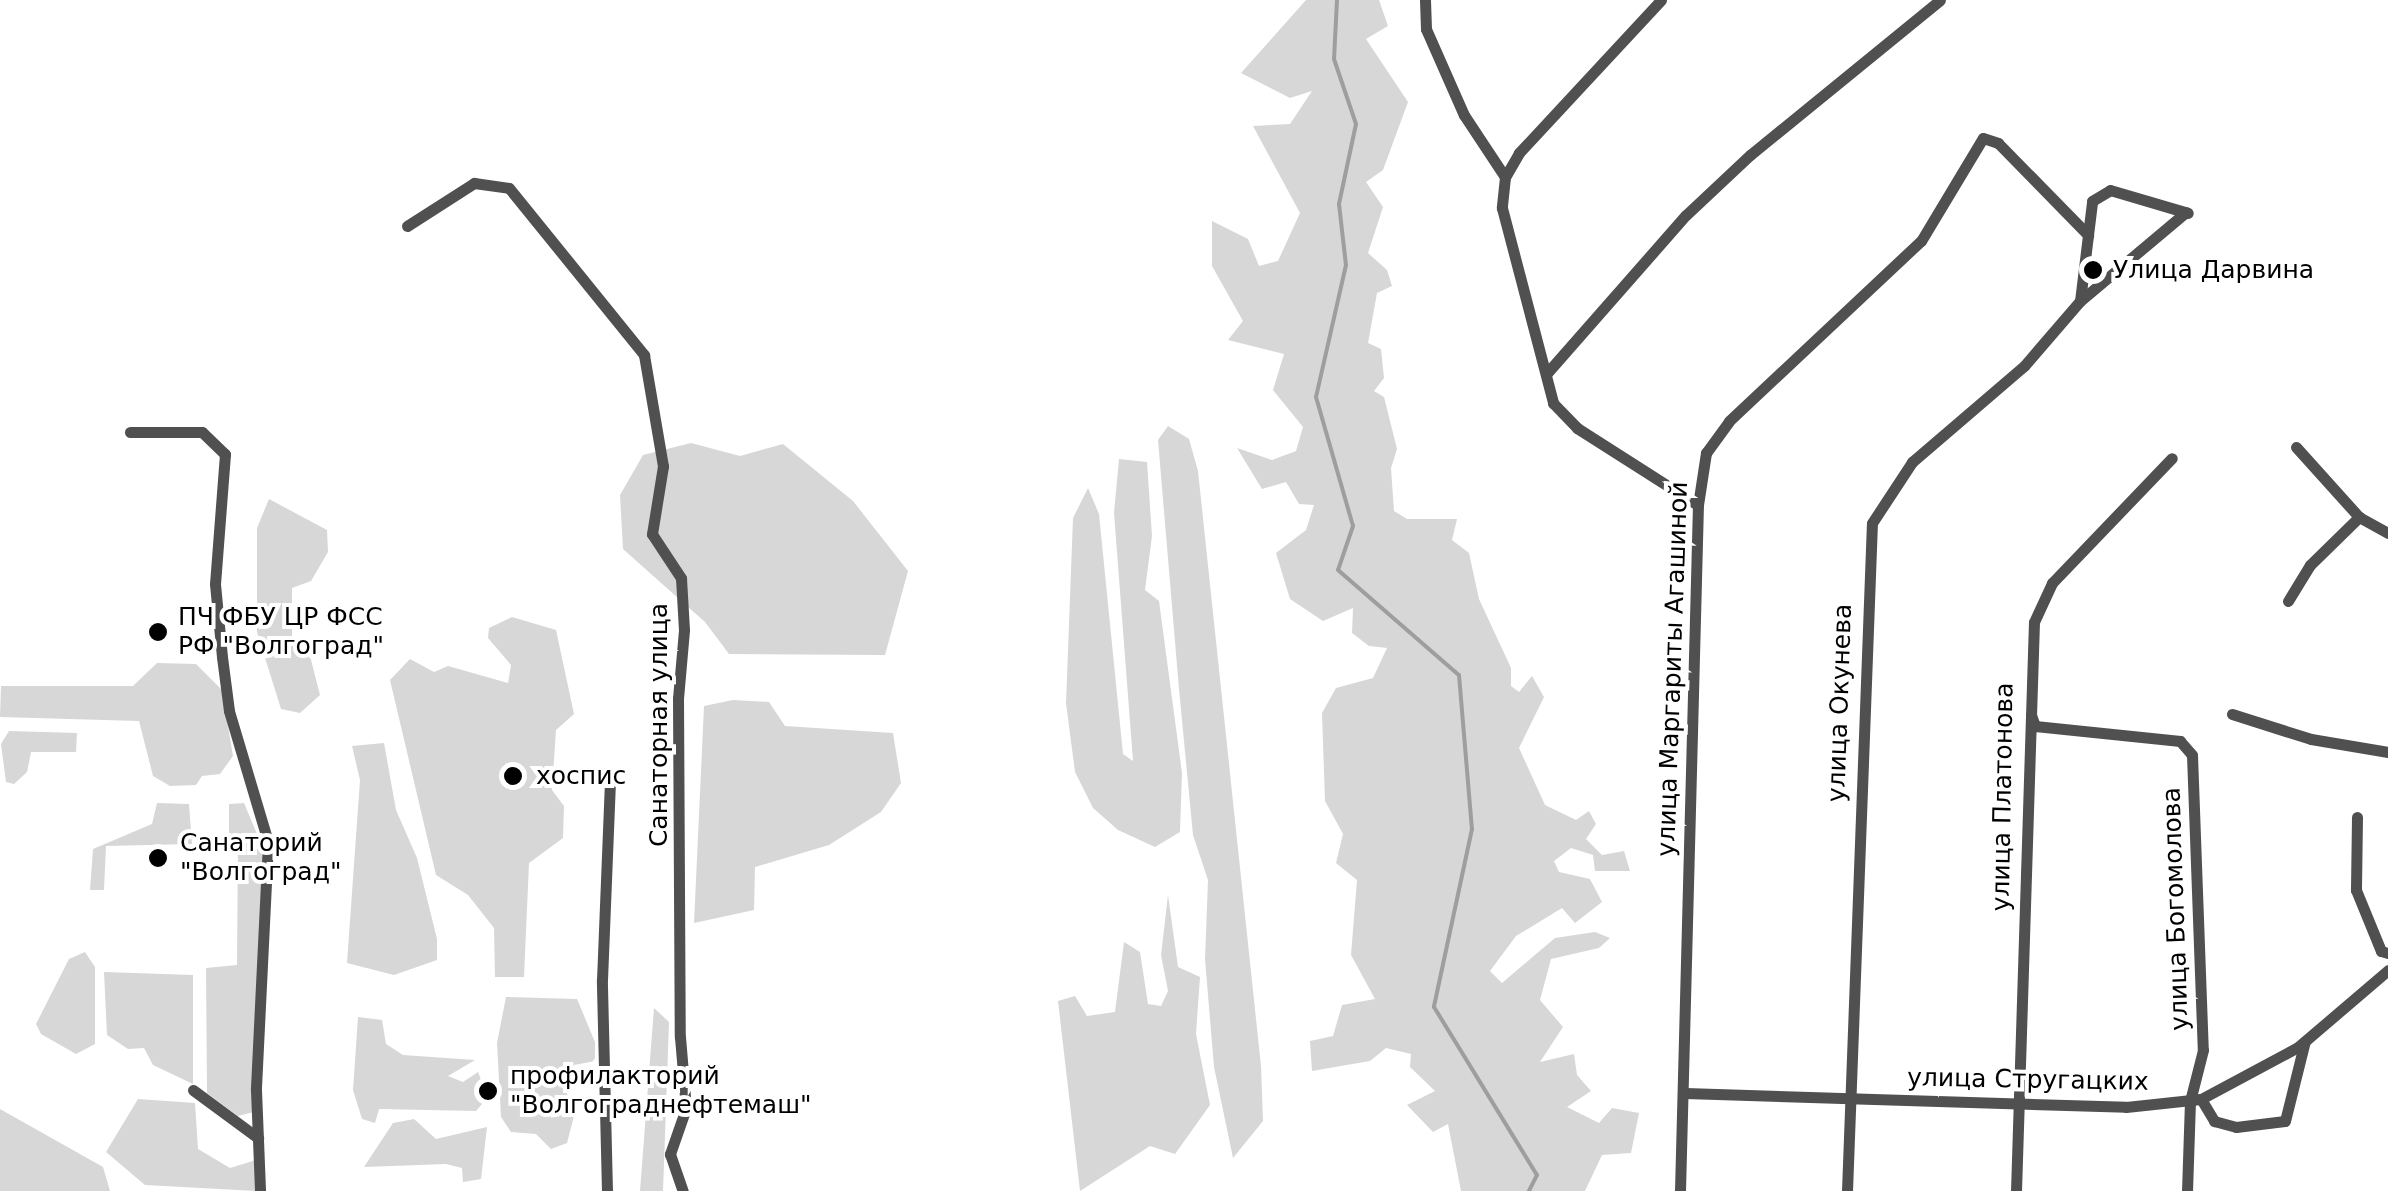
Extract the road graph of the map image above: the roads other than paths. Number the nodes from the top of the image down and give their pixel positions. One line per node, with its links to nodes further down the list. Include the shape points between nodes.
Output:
1 (1425, 0): 4 (street, via 1426,29 1464,115)
2 (1661, 0): 4 (street, via 1519,152)
3 (1940, 0): 8 (street, via 1750,154 1686,216)
4 (1505, 177): 8 (street, via 1502,208)
5 (407, 226): 34 (street, Санаторная улица, via 474,183 508,188 644,355 662,466 652,534 681,578 684,630 678,698 686,1108 670,1154)
6 (2088, 235): 7 (street); 7 (street, улица Окунева, via 2092,201 2110,190 2187,213); 12 (street, улица Маргариты Агашиной, via 1998,143 1983,138 1922,241 1715,438)
7 (2080, 301): 28 (street, улица Окунева, via 2024,366 1912,462 1872,523)
8 (1548, 374): 12 (street, via 1554,402 1577,428)
9 (130, 432): 31 (street, via 202,432 225,454 215,584 222,656 229,711 268,842)
10 (2296, 447): 13 (street)
11 (2172, 458): 16 (street, улица Платонова, via 2052,584 2034,622)
12 (1698, 505): 27 (street, улица Маргариты Агашиной)
13 (2358, 517): 14 (street); 15 (street, via 2310,565)
14 (2388, 534)
15 (2288, 601)
16 (2028, 701): 18 (street, via 2035,726); 20 (street, улица Платонова)
17 (2232, 714): 19 (street, via 2311,739)
18 (2043, 727): 20 (street, via 2033,730); 29 (street, улица Богомолова, via 2180,741 2192,755 2203,1050)
19 (2388, 752)
20 (2028, 771): 30 (street, улица Платонова)
21 (610, 781): 33 (street, via 602,980)
22 (2357, 817): 23 (street, via 2356,890)
23 (2388, 954)
24 (2388, 970): 25 (street, улица Стругацких)
25 (2304, 1041): 29 (street, улица Стругацких); 29 (street, via 2285,1121 2225,1124)
26 (192, 1090): 31 (street)
27 (1686, 1093): 28 (street, улица Стругацких); 35 (street, улица Маргариты Агашиной)
28 (1851, 1099): 30 (street, улица Стругацких); 36 (street, улица Окунева)
29 (2196, 1100): 30 (street, улица Стругацких); 38 (street, улица Богомолова)
30 (2018, 1106): 37 (street, улица Платонова)
31 (258, 1138): 32 (street)
32 (260, 1191)
33 (607, 1191)
34 (684, 1191)
35 (1680, 1191)
36 (1847, 1191)
37 (2016, 1191)
38 (2187, 1191)

